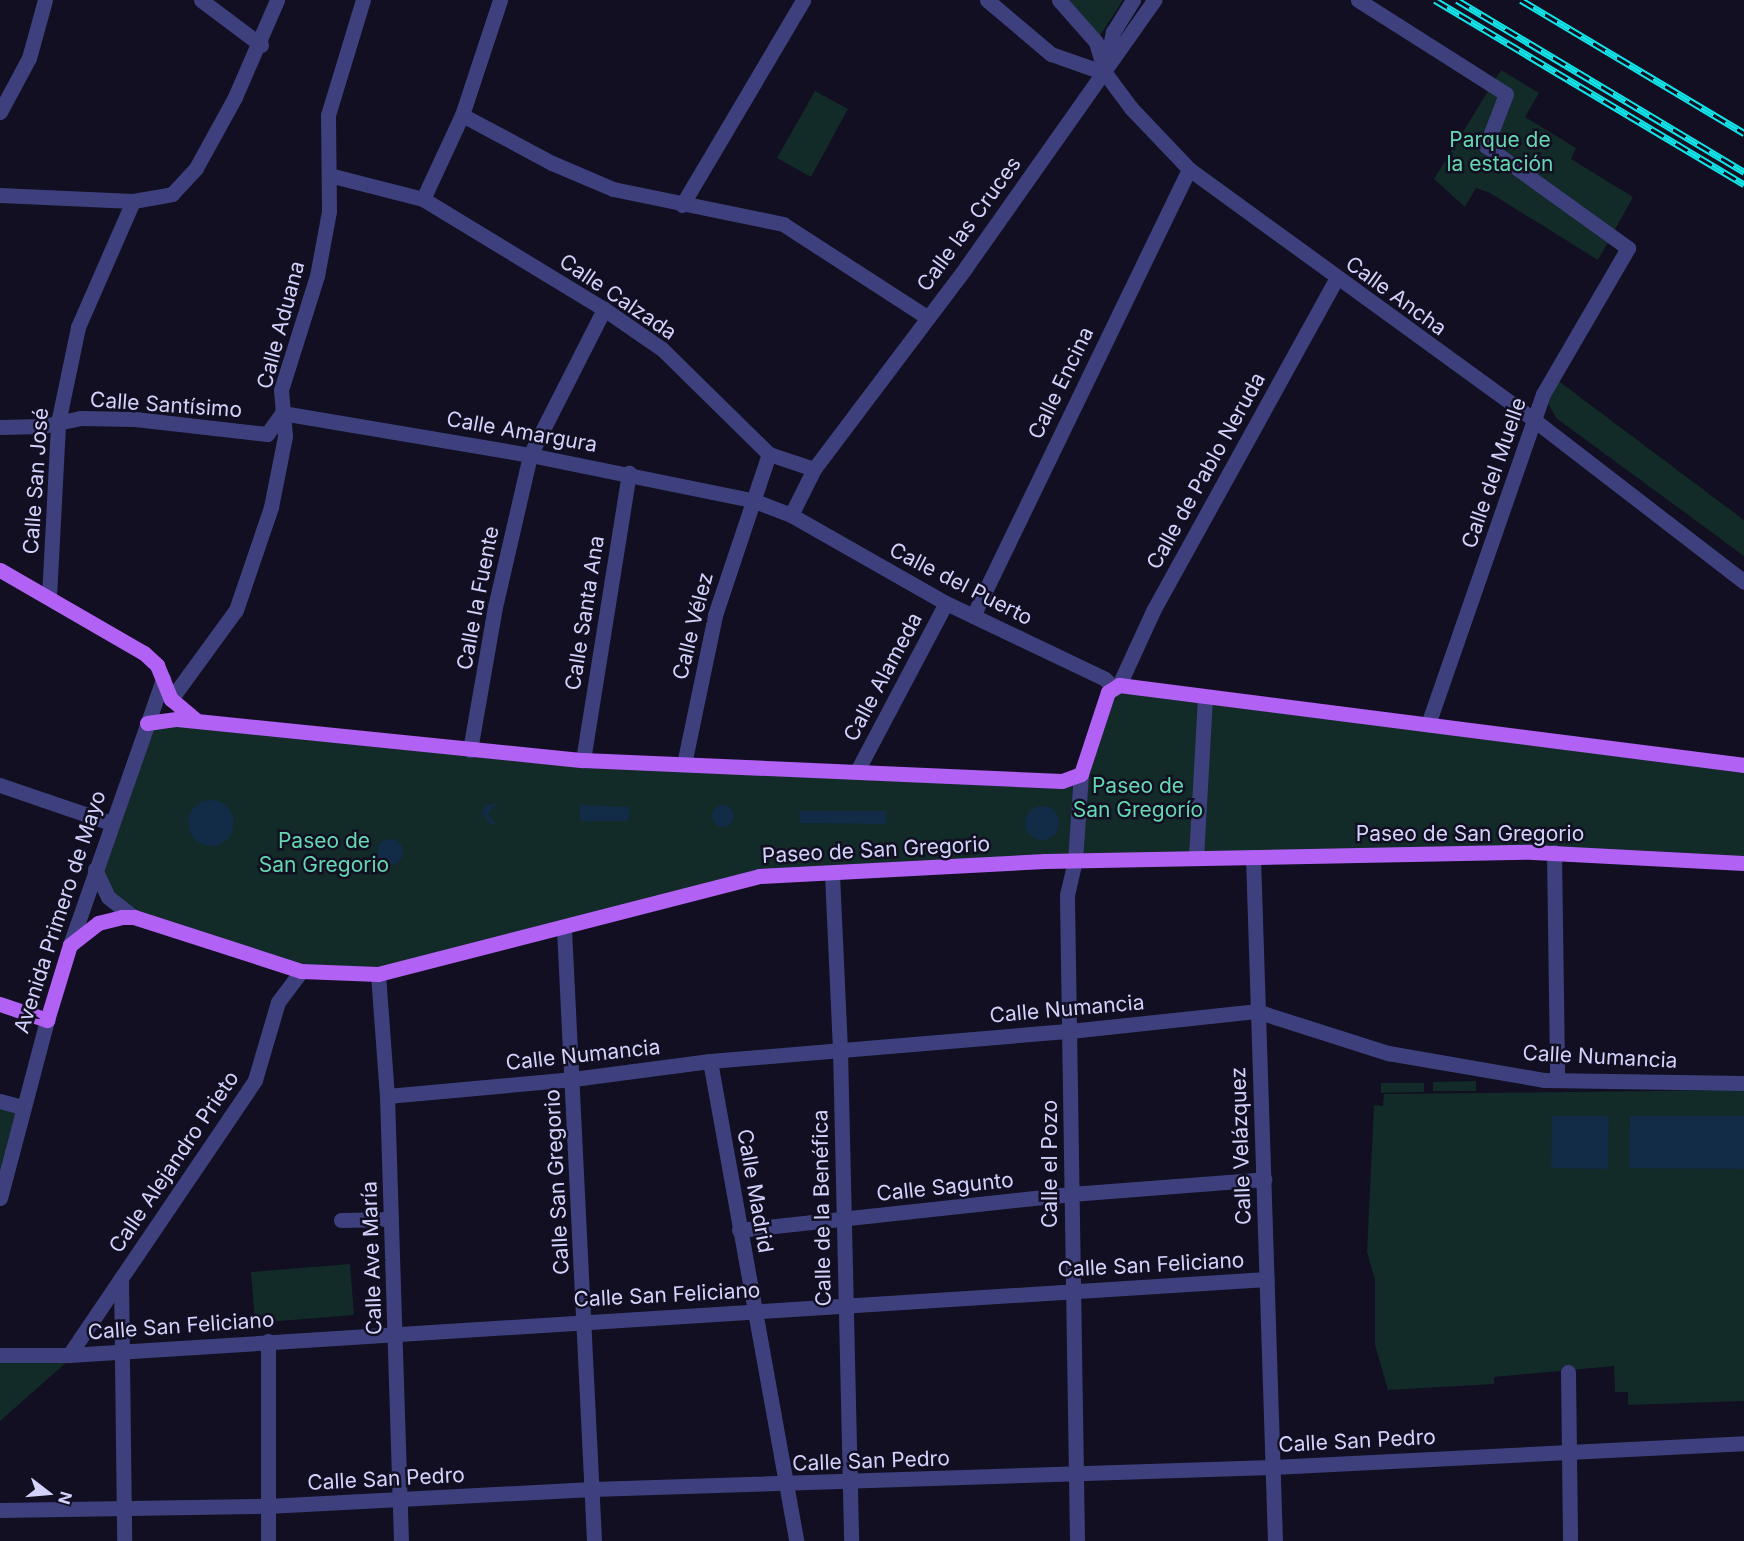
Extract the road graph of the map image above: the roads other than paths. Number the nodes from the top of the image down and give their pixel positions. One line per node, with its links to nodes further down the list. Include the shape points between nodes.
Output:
1 (45, 0): 14 (street, via 29,58)
2 (201, 0): 12 (street)
3 (277, 0): 12 (street)
4 (363, 0): 17 (street, Calle Aduana, via 328,115)
5 (500, 0): 15 (street)
6 (803, 0): 21 (street)
7 (987, 0): 13 (street, via 1051,54)
8 (1059, 0): 13 (street, via 1096,42)
9 (1133, 0): 13 (street, via 1113,32)
10 (1154, 0): 13 (street, Calle las Cruces)
11 (1358, 0): 26 (street, Calle del Muelle, via 1506,94 1486,146 1628,248 1552,376)
12 (261, 45): 20 (street, via 185,184 154,200)
13 (1105, 73): 16 (street, Calle Ancha); 24 (street, Calle las Cruces)
14 (0, 112)
15 (462, 115): 19 (street); 21 (street, via 552,163 613,189)
16 (1189, 169): 22 (street, Calle Ancha); 39 (street, Calle Encina)
17 (329, 175): 19 (street, Calle Calzada); 25 (street, Calle Aduana, via 329,212 317,276 281,390)
18 (0, 195): 20 (street)
19 (423, 199): 23 (street, Calle Calzada)
20 (133, 201): 27 (street, Calle San José, via 78,327)
21 (682, 205): 24 (street, via 783,224)
22 (1336, 279): 26 (street, Calle Ancha); 41 (street, Calle de Pablo Neruda, via 1154,609)
23 (603, 309): 29 (street, Calle Calzada, via 662,349); 30 (street, Calle la Fuente)
24 (927, 317): 31 (street, Calle las Cruces)
25 (282, 413): 27 (street, Calle Santísimo, via 267,434 135,419 81,418); 30 (street, Calle Amargura); 43 (street, Calle Aduana, via 285,436 271,507 236,610)
26 (1534, 420): 36 (street, Calle Ancha); 46 (street, Calle del Muelle)
27 (58, 423): 28 (street, Calle Santísimo); 37 (street, Calle San José)
28 (0, 427)
29 (770, 454): 31 (street); 33 (street, Calle Vélez)
30 (530, 455): 32 (street, Calle Amargura); 47 (street, Calle la Fuente, via 495,607)
31 (814, 469): 34 (street, Calle las Cruces)
32 (629, 473): 33 (street, Calle Amargura); 48 (street, Calle Santa Ana)
33 (752, 500): 34 (street, Calle del Puerto); 49 (street, Calle Vélez, via 715,615)
34 (791, 515): 38 (street, Calle del Puerto)
35 (0, 570): 37 (main road)
36 (1743, 580)
37 (49, 597): 40 (main road, via 144,653)
38 (946, 603): 39 (street, Calle del Puerto); 51 (street, Calle Alameda)
39 (973, 616): 41 (street, Calle del Puerto)
40 (163, 679): 43 (main road); 45 (street, Avenida Primero de Mayo)
41 (1116, 686): 42 (main road); 52 (main road)
42 (1205, 698): 46 (main road); 60 (street)
43 (171, 699): 44 (main road)
44 (201, 722): 45 (main road, via 170,719); 47 (main road)
45 (147, 723): 56 (street, Avenida Primero de Mayo)
46 (1428, 725): 50 (main road)
47 (471, 750): 48 (main road)
48 (583, 760): 49 (main road)
49 (684, 764): 51 (main road)
50 (1744, 765)
51 (857, 771): 53 (main road)
52 (1081, 774): 53 (main road); 55 (street)
53 (1062, 781): 55 (street)
54 (0, 785): 56 (street)
55 (1078, 793): 58 (street)
56 (111, 823): 62 (street, Avenida Primero de Mayo)
57 (1554, 852): 59 (main road, Paseo de San Gregorio); 61 (main road, Paseo de San Gregorio); 76 (street)
58 (1076, 857): 60 (main road, Paseo de San Gregorio); 63 (main road, Paseo de San Gregorio); 72 (street, Calle el Pozo, via 1067,895)
59 (1253, 857): 60 (main road, Paseo de San Gregorio); 70 (street, Calle Velázquez)
60 (1196, 858)
61 (1744, 863)
62 (95, 869): 64 (street, Paseo de San Gregorio, via 108,897); 66 (street, Avenida Primero de Mayo)
63 (832, 874): 65 (main road, Paseo de San Gregorio, via 759,876); 73 (street, Calle de la Benéfica)
64 (134, 917): 66 (main road, Paseo de San Gregorio, via 98,923); 67 (main road, Paseo de San Gregorio)
65 (564, 929): 68 (main road, Paseo de San Gregorio); 75 (street, Calle San Gregorio)
66 (70, 945): 71 (main road, Avenida Primero de Mayo)
67 (301, 971): 68 (main road, Paseo de San Gregorio); 88 (street, Calle Alejandro Prieto, via 278,1002 255,1080)
68 (378, 974): 78 (street, Calle Ave María)
69 (0, 1004): 71 (main road)
70 (1256, 1011): 72 (street, Calle Numancia); 76 (street, Calle Numancia, via 1388,1053); 81 (street, Calle Velázquez)
71 (47, 1020): 80 (street, Avenida Primero de Mayo)
72 (1070, 1031): 73 (street, Calle Numancia); 82 (street, Calle el Pozo)
73 (840, 1049): 74 (street, Calle Numancia); 85 (street, Calle de la Benéfica)
74 (710, 1061): 75 (street, Calle Numancia); 87 (street, Calle Madrid)
75 (573, 1079): 78 (street, Calle Numancia); 93 (street, Calle San Gregorio)
76 (1557, 1080): 77 (street, Calle Numancia)
77 (1744, 1083)
78 (387, 1096): 84 (street, Calle Ave María)
79 (0, 1101): 80 (street)
80 (22, 1107): 83 (street, Avenida Primero de Mayo)
81 (1264, 1179): 82 (street, Calle Sagunto); 89 (street, Calle Velázquez)
82 (1071, 1194): 85 (street, Calle Sagunto); 90 (street, Calle el Pozo)
83 (0, 1198)
84 (391, 1219): 86 (street); 94 (street, Calle Ave María)
85 (842, 1219): 87 (street, Calle Sagunto); 91 (street, Calle de la Benéfica)
86 (341, 1220)
87 (739, 1230): 92 (street, Calle Madrid)
88 (121, 1278): 96 (street, Calle Alejandro Prieto); 98 (street, Calle Alejandro Prieto)
89 (1267, 1279): 90 (street, Calle San Feliciano); 102 (street, Calle Velázquez)
90 (1073, 1290): 91 (street, Calle San Feliciano); 103 (street, Calle el Pozo)
91 (845, 1305): 92 (street, Calle San Feliciano); 104 (street, Calle de la Benéfica)
92 (757, 1311): 93 (street, Calle San Feliciano); 105 (street, Calle Madrid)
93 (585, 1320): 94 (street, Calle San Feliciano); 106 (street, Calle San Gregorio)
94 (396, 1332): 95 (street, Calle San Feliciano); 107 (street, Calle Ave María)
95 (268, 1341): 96 (street, Calle San Feliciano); 108 (street)
96 (123, 1351): 98 (street, Calle San Feliciano); 109 (street, Calle Alejandro Prieto)
97 (0, 1355): 98 (street, Calle San Feliciano)
98 (69, 1355)
99 (1568, 1371): 101 (street)
100 (1744, 1443): 101 (street, Calle San Pedro)
101 (1570, 1451): 102 (street, Calle San Pedro); 119 (street)
102 (1273, 1467): 103 (street, Calle San Pedro); 118 (street, Calle Velázquez)
103 (1076, 1474): 104 (street, Calle San Pedro); 117 (street, Calle el Pozo)
104 (848, 1483): 105 (street, Calle San Pedro); 116 (street, Calle de la Benéfica)
105 (785, 1486): 106 (street, Calle San Pedro); 115 (street, Calle Madrid)
106 (592, 1490): 107 (street, Calle San Pedro); 114 (street, Calle San Gregorio)
107 (400, 1501): 108 (street, Calle San Pedro); 113 (street, Calle Ave María)
108 (267, 1506): 109 (street, Calle San Pedro); 112 (street)
109 (124, 1508): 110 (street, Calle San Pedro); 111 (street, Calle Alejandro Prieto)
110 (0, 1510)
111 (124, 1541)
112 (268, 1541)
113 (401, 1541)
114 (594, 1541)
115 (796, 1541)
116 (850, 1541)
117 (1077, 1541)
118 (1275, 1541)
119 (1570, 1541)

